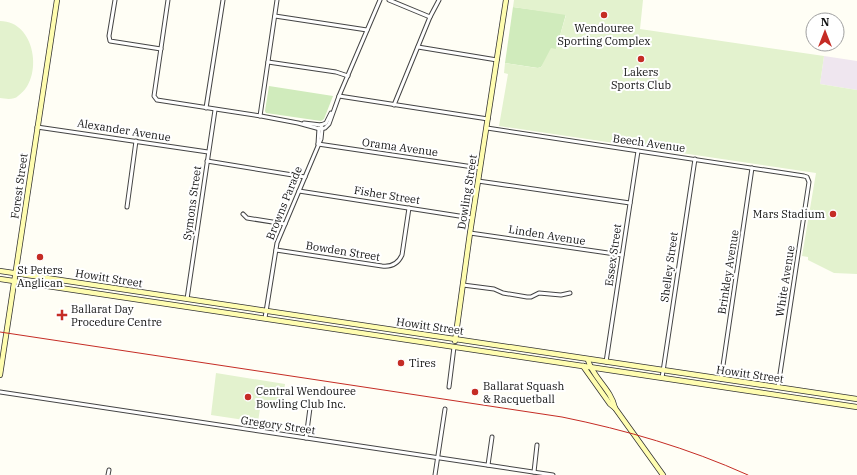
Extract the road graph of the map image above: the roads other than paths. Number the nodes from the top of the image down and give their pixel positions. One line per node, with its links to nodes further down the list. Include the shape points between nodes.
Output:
1 (57, 0): 27 (main road, Forest Street)
2 (115, 0): 14 (street, via 108,41)
3 (168, 0): 14 (street)
4 (223, 0): 21 (street)
5 (277, 0): 10 (street)
6 (380, 0): 12 (street)
7 (389, 0): 11 (street)
8 (439, 0): 11 (street)
9 (506, 0): 15 (main road, Dowling Street)
10 (275, 16): 12 (street); 16 (street)
11 (430, 18): 13 (street)
12 (367, 30): 17 (street)
13 (418, 46): 15 (street); 19 (street)
14 (161, 49): 21 (street, via 155,99)
15 (497, 60): 24 (main road, Dowling Street)
16 (268, 62): 17 (street); 23 (street)
17 (348, 76): 18 (street)
18 (339, 96): 19 (street); 20 (street)
19 (394, 105): 24 (street)
20 (335, 106): 26 (street, via 326,122); 29 (street, via 329,124)
21 (206, 108): 22 (street)
22 (215, 110): 23 (street); 33 (street, Symons Street)
23 (260, 116): 25 (street)
24 (488, 119): 28 (main road, Dowling Street)
25 (298, 123): 26 (street); 29 (street)
26 (321, 125): 29 (street, Browns Parade)
27 (37, 126): 30 (street, Alexander Avenue); 52 (main road, Forest Street)
28 (487, 128): 32 (street, Beech Avenue); 36 (main road, Dowling Street)
29 (321, 129): 31 (street, Browns Parade)
30 (136, 142): 33 (street, Alexander Avenue); 43 (street)
31 (318, 144): 36 (street, Orama Avenue); 38 (street, Browns Parade)
32 (638, 151): 34 (street, Beech Avenue); 42 (street, Essex Street)
33 (208, 152): 35 (street, Symons Street)
34 (695, 159): 37 (street, Beech Avenue); 69 (street, Shelley Street)
35 (207, 161): 38 (street); 57 (street, Symons Street)
36 (480, 168): 40 (main road, Dowling Street)
37 (752, 168): 39 (street, Beech Avenue); 72 (street, Brinkley Avenue)
38 (305, 177): 41 (street, Browns Parade)
39 (808, 178): 75 (street, White Avenue)
40 (478, 181): 42 (street); 46 (main road, Dowling Street)
41 (299, 191): 44 (street, Fisher Street); 47 (street, Browns Parade)
42 (630, 203): 50 (street, Essex Street)
43 (127, 207)
44 (409, 208): 46 (street, Fisher Street); 49 (street, Bowden Street, via 402,255 391,266)
45 (242, 214): 47 (street, via 247,218)
46 (472, 218): 48 (main road, Dowling Street)
47 (285, 224): 49 (street, Browns Parade)
48 (470, 233): 50 (street, Linden Avenue); 55 (main road, Dowling Street)
49 (276, 250): 58 (street, Browns Parade)
50 (622, 256): 65 (street, Essex Street)
51 (0, 271): 52 (main road, Howitt Street)
52 (15, 273): 54 (main road, Forest Street); 57 (main road, Howitt Street)
53 (0, 279): 54 (main road, Howitt Street)
54 (14, 281): 59 (main road, Howitt Street); 70 (main road, Forest Street)
55 (463, 284): 56 (street, via 527,297 538,293); 60 (main road, Dowling Street)
56 (570, 293)
57 (187, 299): 58 (main road, Howitt Street)
58 (266, 312): 59 (street, Browns Parade); 60 (main road, Howitt Street)
59 (265, 318): 61 (main road, Howitt Street)
60 (455, 339): 61 (main road, Dowling Street); 62 (main road, Howitt Street)
61 (454, 347): 63 (main road, Howitt Street); 74 (street, Dowling Street)
62 (539, 352): 63 (main road); 64 (main road, Howitt Street)
63 (538, 359): 66 (main road, Howitt Street)
64 (588, 360): 65 (main road, Howitt Street); 66 (main road); 67 (main road)
65 (606, 362): 69 (main road, Howitt Street)
66 (583, 366): 67 (main road, Howitt Street); 80 (main road)
67 (590, 367): 68 (main road, Howitt Street); 73 (main road)
68 (606, 369): 71 (main road, Howitt Street); 73 (main road)
69 (663, 371): 71 (street, Shelley Street); 72 (main road, Howitt Street)
70 (0, 375)
71 (662, 378): 78 (main road, Howitt Street)
72 (721, 379): 75 (main road, Howitt Street)
73 (599, 380): 80 (main road, via 613,400)
74 (449, 387)
75 (778, 388): 77 (main road, Howitt Street)
76 (0, 392): 83 (street, Gregory Street)
77 (857, 399)
78 (857, 407)
79 (310, 408): 83 (street)
80 (615, 408): 93 (main road)
81 (445, 409): 85 (street)
82 (492, 437): 86 (street)
83 (306, 438): 85 (street, Gregory Street)
84 (537, 445): 88 (street)
85 (437, 458): 86 (street, Gregory Street); 90 (street)
86 (488, 465): 88 (street, Gregory Street)
87 (109, 470): 89 (street)
88 (534, 472): 91 (street, Gregory Street)
89 (108, 475)
90 (435, 475)
91 (547, 475): 92 (street, Gregory Street)
92 (553, 475)
93 (663, 475)

